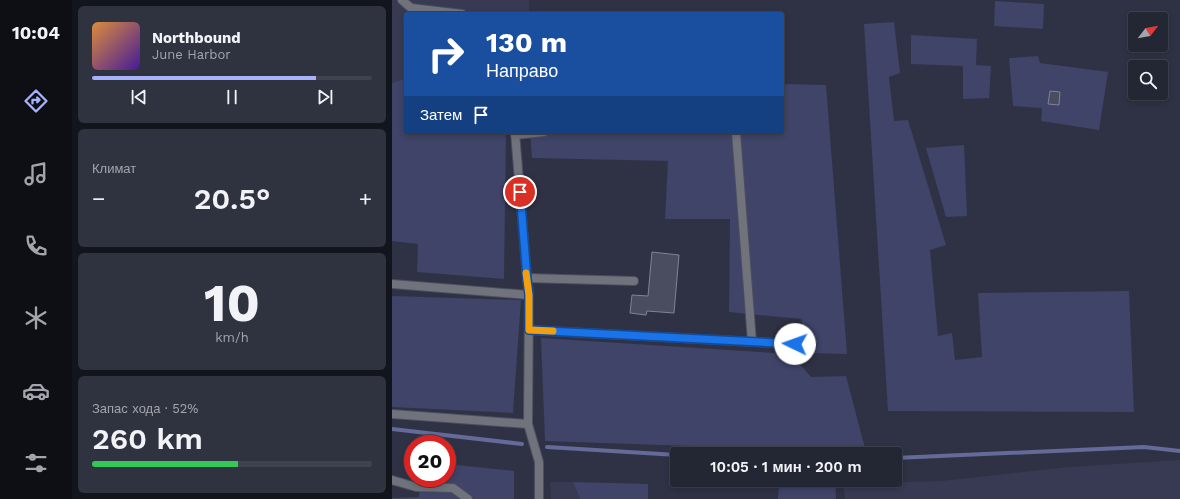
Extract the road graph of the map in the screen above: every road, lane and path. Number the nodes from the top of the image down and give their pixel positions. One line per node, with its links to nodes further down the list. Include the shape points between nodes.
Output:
1 (402, 0): 2 (street, via 411,8)
2 (445, 12)
3 (515, 134): 5 (street)
4 (736, 134): 10 (street)
5 (527, 278): 6 (street); 8 (street)
6 (634, 281)
7 (392, 284): 8 (street)
8 (529, 295): 9 (street)
9 (529, 330): 10 (street); 13 (street)
10 (752, 342): 11 (street)
11 (795, 344)
12 (392, 414): 13 (street)
13 (528, 424): 16 (street, via 539,462)
14 (392, 480): 15 (street, via 416,487 453,488)
15 (468, 499)
16 (539, 499)

